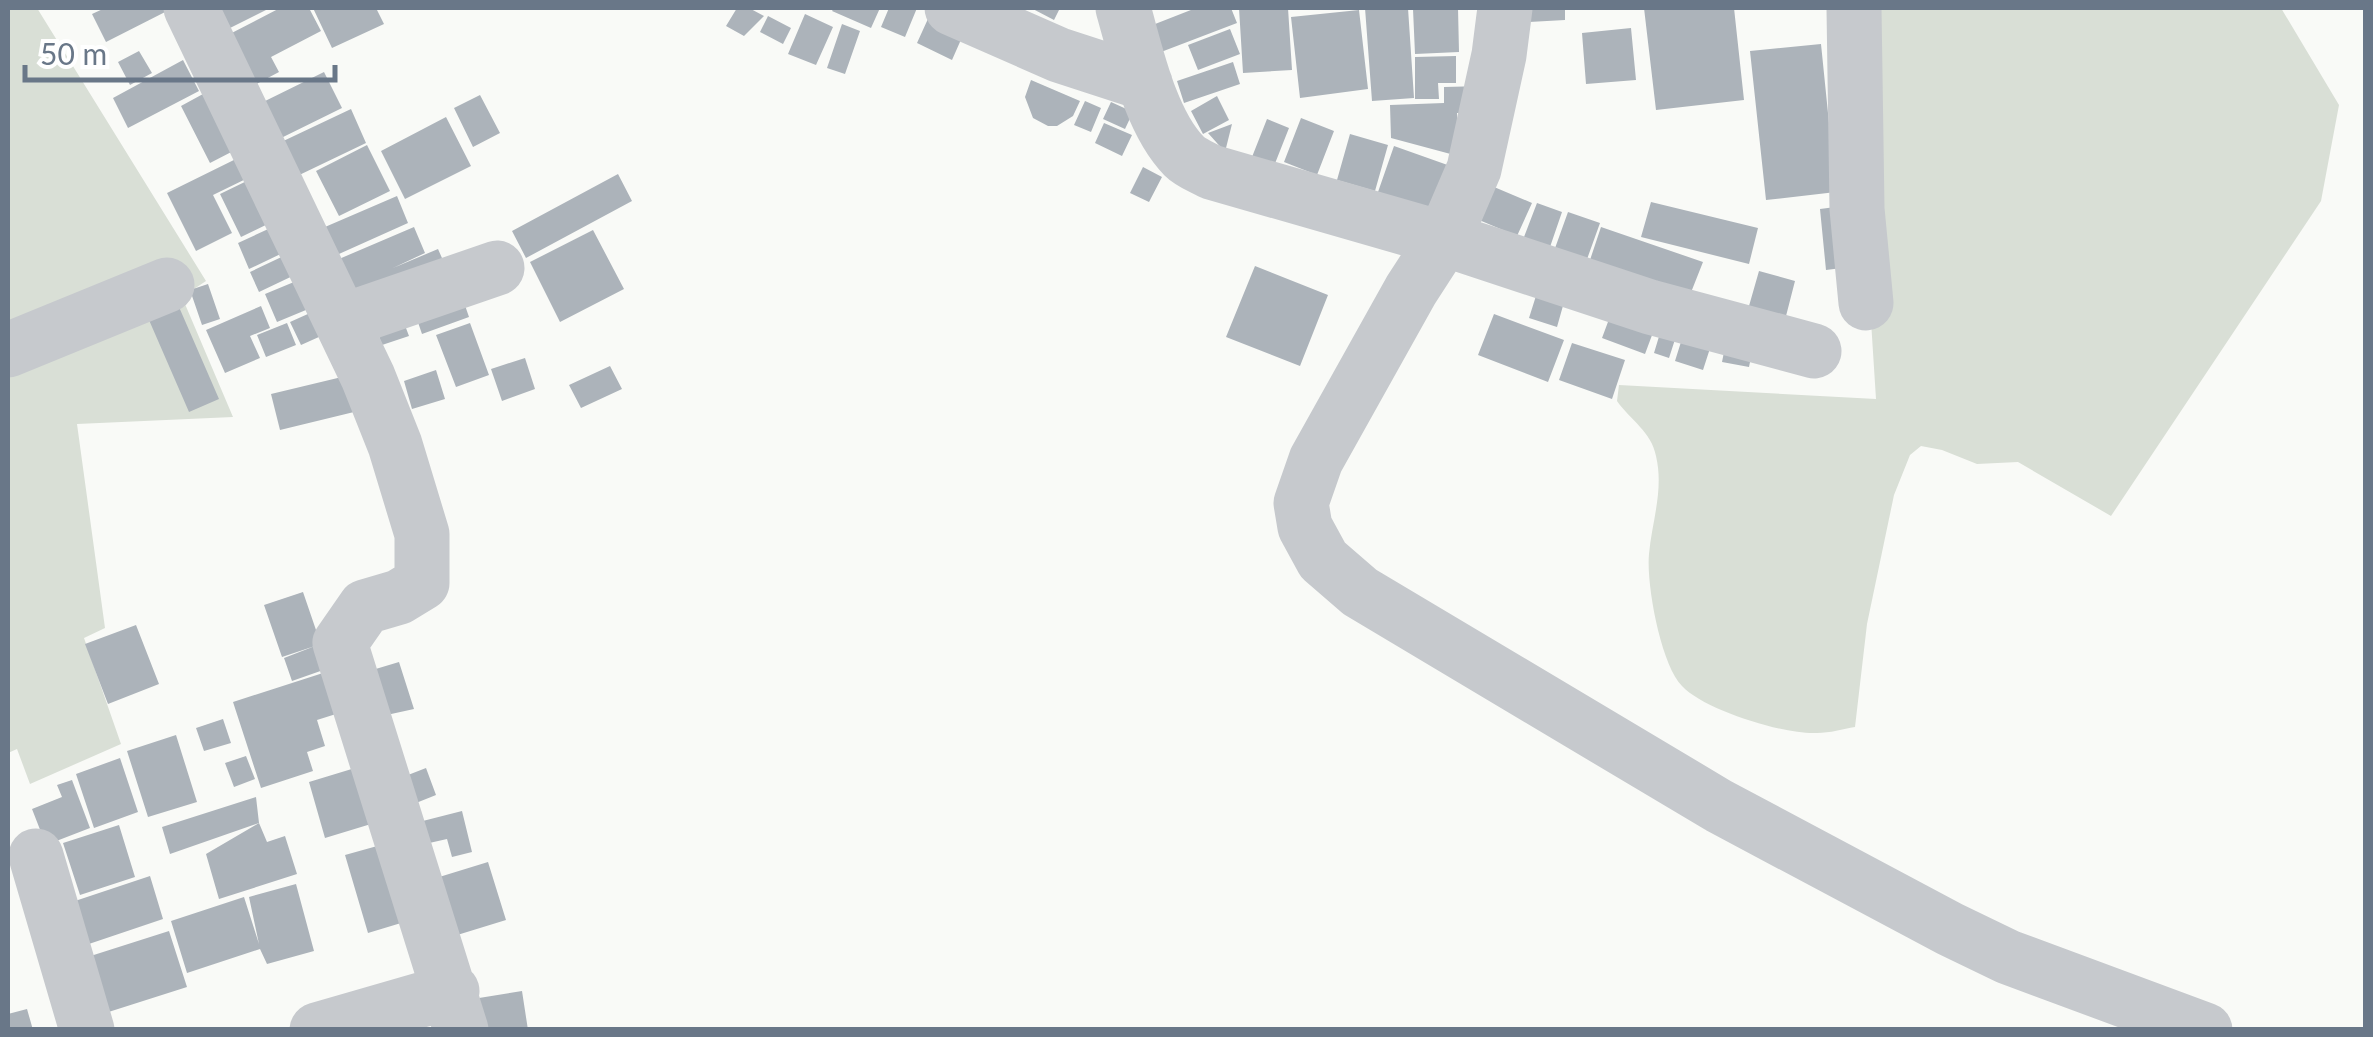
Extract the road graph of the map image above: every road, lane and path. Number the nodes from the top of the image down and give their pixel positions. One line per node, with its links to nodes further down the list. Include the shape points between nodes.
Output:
1 (191, 8): 11 (street)
2 (952, 8): 6 (street, via 1059,56)
3 (1124, 8): 6 (street)
4 (1505, 8): 7 (street, via 1474,169)
5 (1854, 8): 10 (street, via 1857,209)
6 (1145, 84): 7 (street, via 1171,140 1186,159 1211,172)
7 (1444, 238): 13 (street, via 1650,307); 18 (street, via 1316,460 1301,503 1304,527 1323,560 1360,592 1719,806 2008,957)
8 (497, 268): 11 (street)
9 (167, 285): 12 (street)
10 (1866, 303)
11 (342, 320): 15 (street, via 395,446 424,558 422,583 365,607 340,643)
12 (8, 350)
13 (1814, 351)
14 (36, 856): 16 (street)
15 (457, 1010): 17 (street)
16 (87, 1030)
17 (317, 1030)
18 (2205, 1030)

